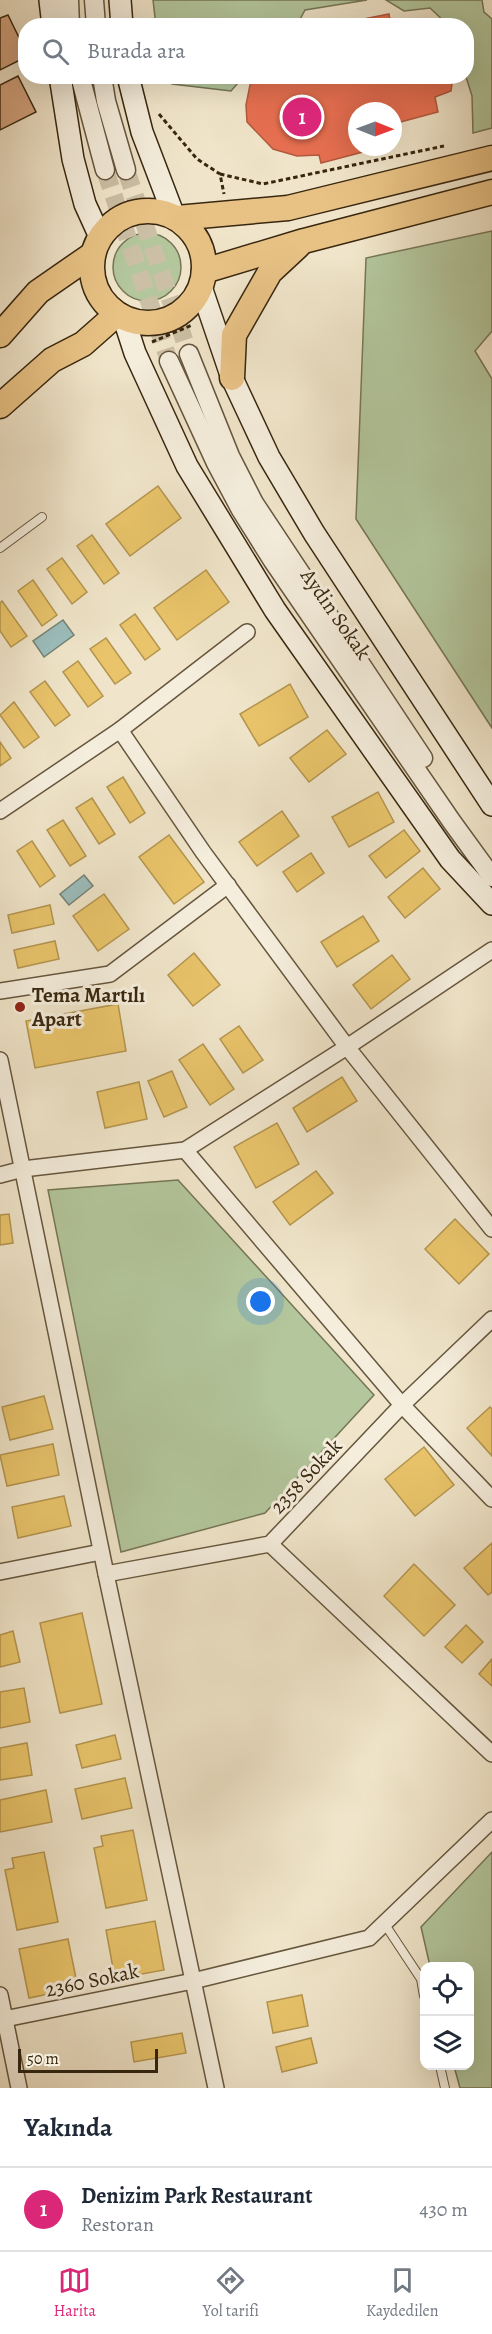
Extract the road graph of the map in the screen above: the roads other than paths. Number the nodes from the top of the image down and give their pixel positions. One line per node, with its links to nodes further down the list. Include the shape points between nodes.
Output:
1 (50, 0): 5 (main road)
2 (69, 0): 6 (street)
3 (94, 0): 7 (street)
4 (120, 0): 8 (main road)
5 (52, 18)
6 (70, 18)
7 (95, 18)
8 (121, 18)
9 (61, 84): 19 (main road, via 73,159)
10 (83, 84): 14 (street)
11 (103, 84): 15 (street)
12 (130, 84): 17 (main road, via 142,132)
13 (492, 158): 17 (main road, via 288,208)
14 (105, 170)
15 (126, 170)
16 (492, 192): 18 (main road)
17 (175, 217): 19 (main road, via 141,210 125,215 111,224); 20 (main road, via 198,241 203,256)
18 (304, 241): 20 (main road); 25 (main road, via 270,272 234,334)
19 (96, 245): 21 (main road, via 92,273 97,292 108,308); 22 (main road, via 38,292)
20 (202, 279): 21 (main road, via 191,303 177,315 160,322 142,323); 25 (main road)
21 (121, 316): 26 (main road, via 52,360); 36 (main road, via 187,466 275,610 450,859)
22 (0, 335)
23 (189, 354): 33 (street, via 230,456 254,503)
24 (169, 361): 34 (street, Aydin Sokak, via 247,520)
25 (232, 378): 31 (main road, via 269,457 314,533)
26 (0, 406)
27 (42, 517): 28 (lane)
28 (0, 548)
29 (247, 632): 30 (street)
30 (120, 730): 32 (street); 35 (street)
31 (492, 805)
32 (0, 811)
33 (492, 862)
34 (492, 877)
35 (228, 885): 38 (street, via 110,974); 39 (street)
36 (492, 904)
37 (492, 950): 39 (street)
38 (0, 992)
39 (347, 1047): 41 (street); 44 (street)
40 (0, 1060): 42 (street)
41 (185, 1150): 42 (street); 46 (street)
42 (23, 1169): 43 (street); 49 (street)
43 (0, 1175)
44 (492, 1229)
45 (492, 1319): 46 (street, 2358 Sokak)
46 (402, 1405): 47 (street); 48 (street, 2358 Sokak)
47 (492, 1499)
48 (270, 1544): 51 (street, 2358 Sokak); 52 (street)
49 (101, 1552): 50 (street); 51 (street)
50 (0, 1572)
51 (106, 1574): 56 (street)
52 (492, 1754)
53 (492, 1820): 54 (street, 2360 Sokak)
54 (384, 1923): 55 (lane); 56 (street, 2360 Sokak, via 369,1938)
55 (420, 1977)
56 (193, 1981): 58 (street, 2360 Sokak); 61 (street)
57 (0, 1995): 58 (street)
58 (3, 2020): 60 (street)
59 (441, 2070): 62 (lane)
60 (19, 2088)
61 (216, 2088)
62 (445, 2088)

